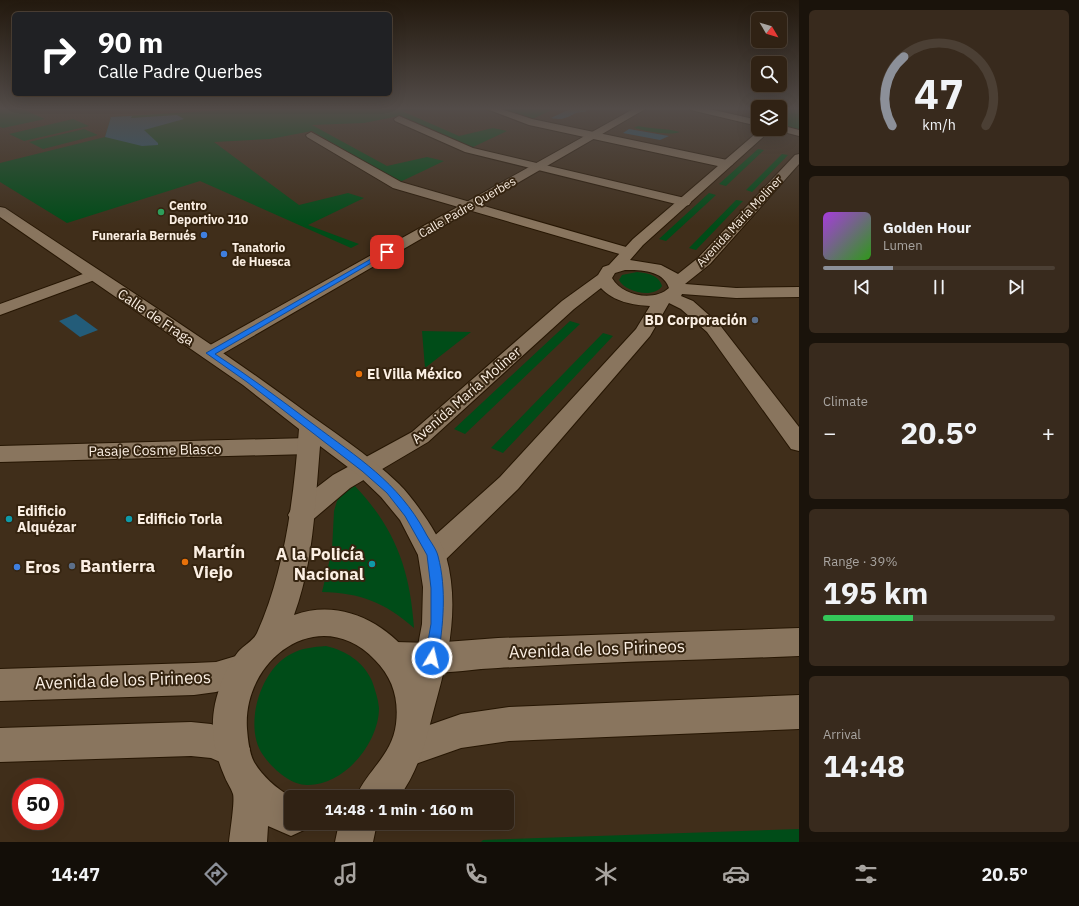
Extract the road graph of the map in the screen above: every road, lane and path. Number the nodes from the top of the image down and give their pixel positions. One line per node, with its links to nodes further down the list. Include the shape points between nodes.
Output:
1 (332, 147): 10 (street, via 397,185)
2 (463, 147): 8 (street)
3 (573, 147): 8 (street, Calle Padre Querbes)
4 (647, 147): 7 (street)
5 (746, 147): 7 (street, Avenida María Moliner)
6 (799, 157): 15 (street, Avenida María Moliner, via 704,261)
7 (727, 164): 9 (street, Avenida María Moliner)
8 (538, 167): 9 (street); 10 (street, Calle Padre Querbes)
9 (684, 202): 12 (street, Avenida María Moliner)
10 (469, 206): 12 (street); 18 (street, Calle Padre Querbes)
11 (0, 211): 14 (street, Calle de Fraga)
12 (628, 252): 13 (street, Avenida María Moliner)
13 (610, 272): 15 (street, via 633,265 652,268 668,275); 15 (street, via 609,287 624,296 645,300); 22 (street, Avenida María Moliner, via 568,305 420,437)
14 (94, 275): 17 (street); 18 (street, Calle de Fraga)
15 (672, 292): 16 (street); 20 (street, via 713,328); 24 (street, Avenida María Moliner, via 644,332 509,483)
16 (799, 292)
17 (0, 310)
18 (210, 353): 19 (street, Calle de Fraga, via 250,381)
19 (309, 436): 21 (street, Pasaje Cosme Blasco); 22 (street, Calle de Fraga); 23 (street)
20 (799, 443)
21 (0, 454)
22 (365, 468): 23 (street, Avenida María Moliner, via 332,488); 24 (street, Calle de Fraga, via 390,490 409,513)
23 (301, 515): 26 (street, via 297,551 288,592)
24 (432, 555): 28 (street, Calle de Fraga, via 437,588 437,624)
25 (799, 642): 28 (street, Avenida de los Pirineos, via 498,653)
26 (268, 644): 27 (street, via 293,630 331,622 354,628); 29 (street)
27 (395, 657): 28 (street, Avenida de los Pirineos); 32 (street, via 406,676 413,699)
28 (432, 658): 32 (street, Calle de Fraga)
29 (246, 668): 30 (street, Avenida de los Pirineos, via 216,677 194,679); 34 (street, via 236,690 230,713)
30 (0, 685)
31 (799, 712): 32 (street, via 508,724)
32 (410, 736): 35 (street, Calle de Fraga, via 395,771)
33 (0, 745): 34 (street, via 191,739 211,741)
34 (232, 749): 36 (street, via 240,771)
35 (380, 790)
36 (252, 791): 37 (street, via 273,810); 39 (street)
37 (284, 814)
38 (357, 830): 40 (street)
39 (248, 842)
40 (354, 842)

